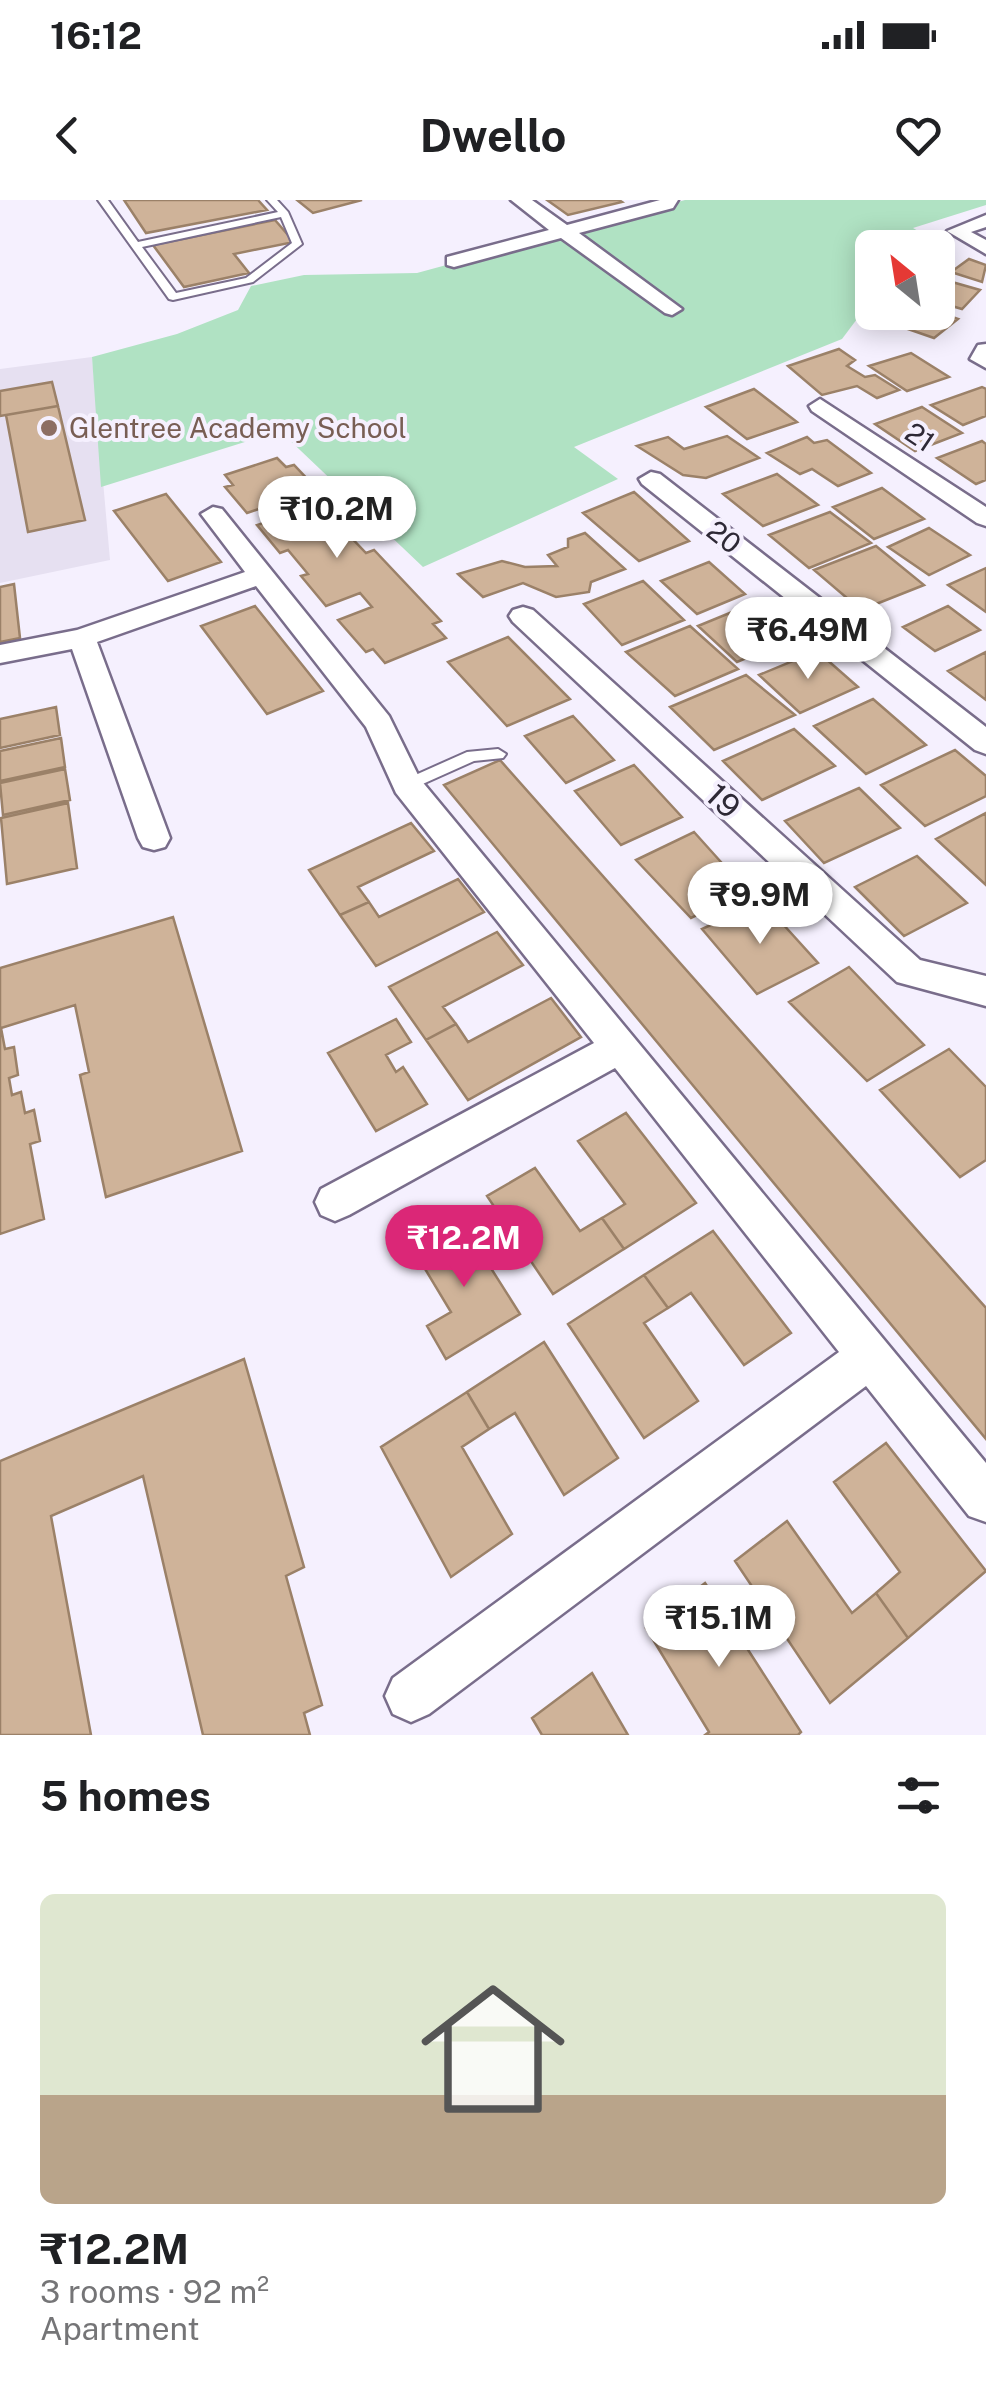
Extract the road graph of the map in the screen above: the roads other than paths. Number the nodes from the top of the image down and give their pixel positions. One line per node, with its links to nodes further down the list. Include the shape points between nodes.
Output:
1 (103, 200): 8 (lane)
2 (272, 200): 5 (lane)
3 (520, 200): 7 (street)
4 (669, 200): 7 (street)
5 (284, 214): 8 (lane); 8 (lane, via 298,240 294,248 249,280 182,296 166,292)
6 (986, 221): 9 (street, via 956,231)
7 (564, 232): 10 (street); 11 (street)
8 (136, 246)
9 (986, 248)
10 (454, 261)
11 (672, 309)
12 (986, 350): 13 (street)
13 (986, 362)
14 (820, 406): 17 (street, 21)
15 (651, 479): 22 (street, 20)
16 (213, 514): 18 (street)
17 (986, 518)
18 (261, 575): 20 (street); 24 (street, via 379,723)
19 (522, 616): 26 (street, 19, via 909,972)
20 (82, 638): 21 (street); 25 (street)
21 (0, 654)
22 (986, 743)
23 (498, 754): 24 (lane, via 472,756)
24 (407, 785): 27 (street)
25 (154, 838)
26 (985, 988)
27 (620, 1047): 28 (street); 29 (street)
28 (335, 1202)
29 (870, 1356): 30 (street); 31 (street)
30 (986, 1499)
31 (411, 1696)

